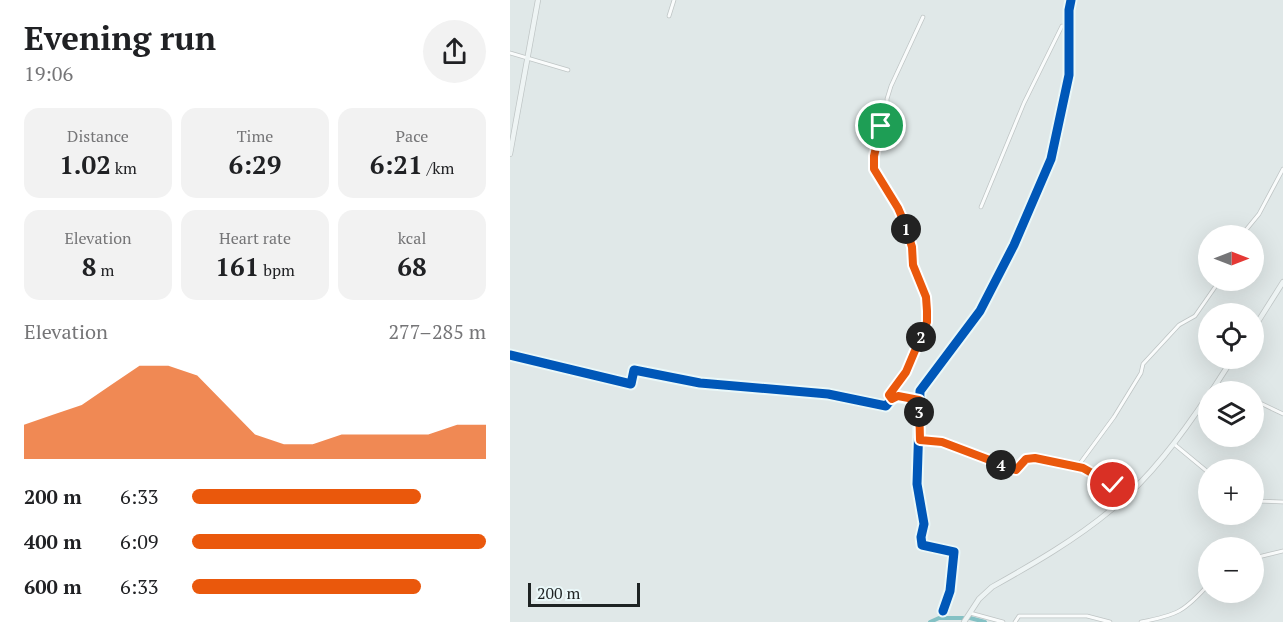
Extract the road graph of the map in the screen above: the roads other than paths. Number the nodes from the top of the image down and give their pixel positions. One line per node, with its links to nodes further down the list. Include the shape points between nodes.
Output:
1 (538, 0): 8 (street)
2 (674, 0): 4 (street)
3 (1071, 0): 6 (street)
4 (669, 16)
5 (923, 17): 18 (street, via 891,86 888,115 881,126 874,156 874,169 904,222 913,265 926,297 927,322 906,372 891,390)
6 (1068, 27): 12 (street, via 1062,26 1024,104); 19 (street, via 1069,75 1051,159 980,311 920,391)
7 (510, 53): 8 (street)
8 (527, 60): 9 (street); 10 (street)
9 (568, 70)
10 (510, 154)
11 (1283, 169): 13 (street)
12 (981, 207)
13 (1250, 225)
14 (1283, 282): 16 (street)
15 (1212, 291): 26 (street, via 1195,316 1179,325 1143,364 1141,374 1114,417)
16 (1264, 312)
17 (510, 355): 18 (street, via 631,384 634,370 700,383 828,394 885,406)
18 (892, 399): 19 (street, via 898,396)
19 (919, 400): 23 (street)
20 (1264, 405): 22 (street)
21 (1198, 410): 24 (street)
22 (1283, 414)
23 (920, 440): 26 (street, via 942,442 1016,470 1026,459 1035,458); 33 (street, via 917,484 924,524 922,545 954,552 950,591)
24 (1174, 444): 25 (street); 27 (street)
25 (1198, 464)
26 (1078, 466): 27 (street)
27 (1127, 494): 34 (street, via 1081,534 992,587)
28 (1264, 501): 29 (street)
29 (1283, 502)
30 (1283, 551): 31 (street)
31 (1264, 556)
32 (1198, 595): 39 (street, via 1172,616)
33 (943, 611)
34 (970, 614): 35 (street); 36 (street)
35 (964, 622)
36 (1003, 622)
37 (1015, 622): 38 (street, via 1019,616 1087,616)
38 (1110, 622)
39 (1141, 622)

